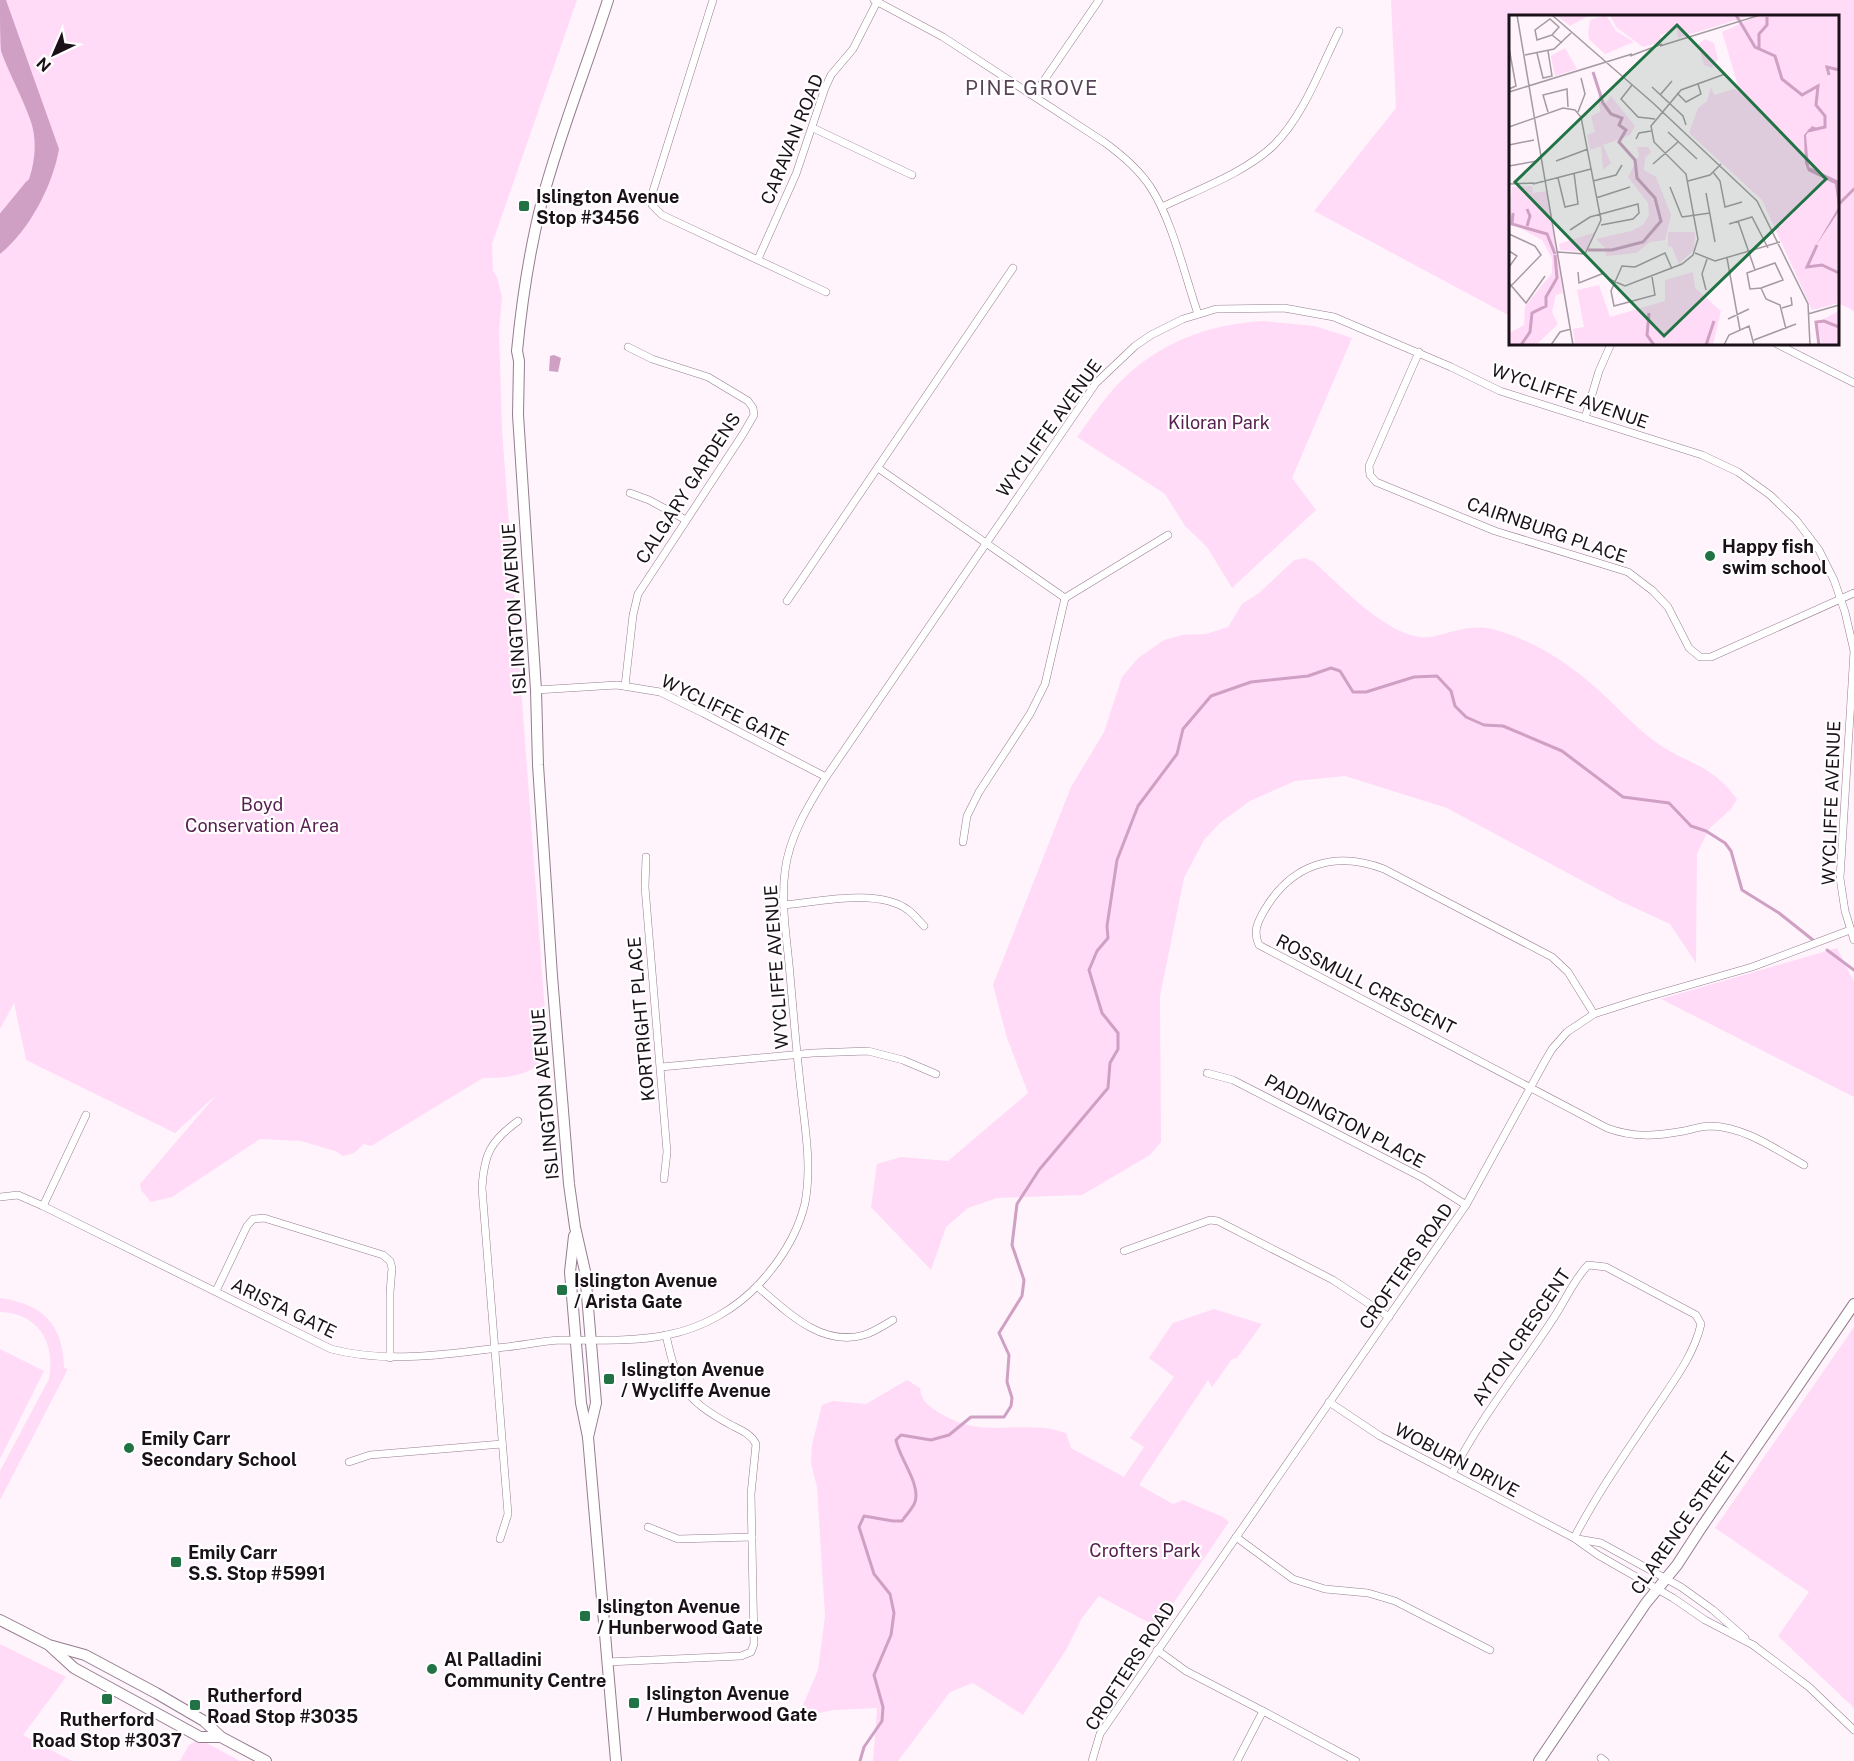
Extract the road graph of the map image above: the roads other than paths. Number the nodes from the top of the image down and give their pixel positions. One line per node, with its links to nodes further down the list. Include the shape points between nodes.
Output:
1 (608, 0): 30 (main road, ISLINGTON AVENUE, via 546,188 520,315 518,415)
2 (713, 0): 10 (street, via 653,191 652,205 662,215)
3 (1099, 0): 6 (street)
4 (876, 1): 6 (street, via 943,37); 7 (street, CARAVAN ROAD, via 854,49 831,75)
5 (1339, 31): 9 (street, via 1302,106 1273,147 1234,172)
6 (1034, 95): 9 (street, via 1120,154 1144,178)
7 (813, 128): 8 (street); 10 (street, CARAVAN ROAD)
8 (912, 175)
9 (1162, 207): 13 (street)
10 (758, 259): 12 (street)
11 (1013, 268): 20 (street)
12 (826, 292)
13 (1198, 314): 17 (street, WYCLIFFE AVENUE, via 1216,309 1284,308 1334,317); 24 (street, WYCLIFFE AVENUE, via 1151,335 1102,376)
14 (1611, 345): 19 (street)
15 (1779, 345): 18 (street)
16 (628, 347): 22 (street, CALGARY GARDENS, via 708,377 753,408 754,415 743,434)
17 (1419, 352): 19 (street, WYCLIFFE AVENUE, via 1500,391); 27 (street, CAIRNBURG PLACE, via 1369,466 1376,482 1495,531 1628,572 1668,607 1689,648 1700,657 1711,657)
18 (1854, 383)
19 (1585, 418): 27 (street, WYCLIFFE AVENUE, via 1702,455 1738,472 1796,520 1819,550)
20 (878, 468): 24 (street); 28 (street)
21 (630, 493): 22 (street)
22 (686, 520): 29 (street, CALGARY GARDENS, via 638,594)
23 (1168, 535): 26 (street)
24 (986, 544): 26 (street); 32 (street, WYCLIFFE AVENUE)
25 (1854, 594): 27 (street)
26 (1065, 598): 33 (street, via 1042,692 979,792 967,816)
27 (1841, 600): 31 (street, WYCLIFFE AVENUE, via 1854,651)
28 (787, 601)
29 (626, 686): 30 (street, WYCLIFFE GATE); 32 (street, WYCLIFFE GATE, via 666,694)
30 (536, 690): 52 (main road, ISLINGTON AVENUE, via 552,976)
31 (1852, 712): 37 (street, WYCLIFFE AVENUE, via 1840,878)
32 (826, 777): 35 (street, WYCLIFFE AVENUE, via 790,849)
33 (963, 842)
34 (646, 857): 41 (street, KORTRIGHT PLACE, via 645,887)
35 (784, 905): 36 (street, via 877,899 907,909); 40 (street, WYCLIFFE AVENUE)
36 (924, 926)
37 (1850, 930): 38 (street, WYCLIFFE AVENUE); 39 (street, CROFTERS ROAD, via 1752,967)
38 (1854, 940)
39 (1594, 1014): 44 (street, CROFTERS ROAD, via 1567,1032 1552,1049); 44 (street, ROSSMULL CRESCENT, via 1568,972 1552,957 1367,862 1321,863 1282,885 1256,927 1254,935 1259,945)
40 (797, 1055): 41 (street); 43 (street, via 868,1051); 54 (street, WYCLIFFE AVENUE, via 808,1169 805,1203 796,1233)
41 (661, 1067): 48 (street, KORTRIGHT PLACE, via 667,1152)
42 (1207, 1073): 50 (street, PADDINGTON PLACE, via 1233,1080)
43 (936, 1074)
44 (1531, 1087): 47 (street, via 1621,1133 1646,1137 1708,1126 1724,1127 1749,1135); 50 (street, CROFTERS ROAD)
45 (86, 1115): 51 (street)
46 (518, 1120): 62 (street, via 489,1149 483,1175)
47 (1804, 1165)
48 (664, 1179)
49 (0, 1197): 51 (street, ARISTA GATE, via 18,1195)
50 (1466, 1205): 57 (street, CROFTERS ROAD)
51 (43, 1206): 55 (street, ARISTA GATE)
52 (575, 1227): 60 (main road, ISLINGTON AVENUE, via 570,1272); 61 (main road, ISLINGTON AVENUE, via 585,1271)
53 (1124, 1251): 57 (street, via 1210,1220 1218,1221 1333,1280)
54 (758, 1286): 58 (street, via 809,1329 839,1338 864,1335); 59 (street, WYCLIFFE AVENUE, via 718,1316)
55 (216, 1291): 63 (street, ARISTA GATE, via 331,1349); 63 (street, via 253,1219 264,1218 383,1255 392,1268)
56 (1854, 1304): 74 (main road, CLARENCE STREET)
57 (1389, 1317): 64 (street, CROFTERS ROAD)
58 (893, 1320)
59 (666, 1335): 61 (street, WYCLIFFE AVENUE); 70 (street, via 677,1376 691,1398 710,1414 753,1438 756,1444)
60 (576, 1340): 61 (street, WYCLIFFE AVENUE); 62 (street, ARISTA GATE); 65 (main road, ISLINGTON AVENUE)
61 (592, 1341): 65 (main road, ISLINGTON AVENUE, via 596,1403)
62 (494, 1348): 63 (street, ARISTA GATE); 66 (street)
63 (390, 1358)
64 (1329, 1402): 68 (street, WOBURN DRIVE, via 1370,1430); 71 (street, CROFTERS ROAD)
65 (588, 1437): 81 (main road, ISLINGTON AVENUE)
66 (501, 1444): 67 (street, via 370,1455); 73 (street, via 508,1514)
67 (349, 1462)
68 (1452, 1474): 72 (street, WOBURN DRIVE); 72 (street, AYTON CRESCENT, via 1472,1436 1553,1320 1578,1276 1588,1265 1606,1267 1696,1315 1701,1324 1681,1370 1595,1498)
69 (648, 1527): 70 (street, via 678,1539)
70 (752, 1537): 81 (street, via 751,1652 741,1656)
71 (1236, 1537): 79 (street, CROFTERS ROAD); 80 (street, via 1293,1579 1325,1589 1368,1593 1395,1601)
72 (1574, 1538): 74 (street, WOBURN DRIVE, via 1601,1543); 75 (street, WOBURN DRIVE)
73 (500, 1539)
74 (1666, 1579): 75 (main road, CLARENCE STREET); 78 (street, WOBURN DRIVE, via 1713,1610)
75 (1657, 1589): 78 (street, WOBURN DRIVE); 90 (main road, CLARENCE STREET)
76 (0, 1620): 77 (main road)
77 (48, 1645): 84 (main road, via 85,1655 204,1721); 84 (main road, via 74,1668 200,1737)
78 (1755, 1646): 83 (street, via 1809,1687)
79 (1157, 1650): 82 (street, via 1186,1671); 87 (street, CROFTERS ROAD, via 1100,1734)
80 (1490, 1650)
81 (607, 1662): 86 (main road, ISLINGTON AVENUE)
82 (1263, 1712): 88 (street); 89 (street)
83 (1854, 1730)
84 (221, 1737): 85 (main road)
85 (266, 1761)
86 (616, 1761)
87 (1092, 1761)
88 (1237, 1761)
89 (1356, 1761)
90 (1539, 1761)

